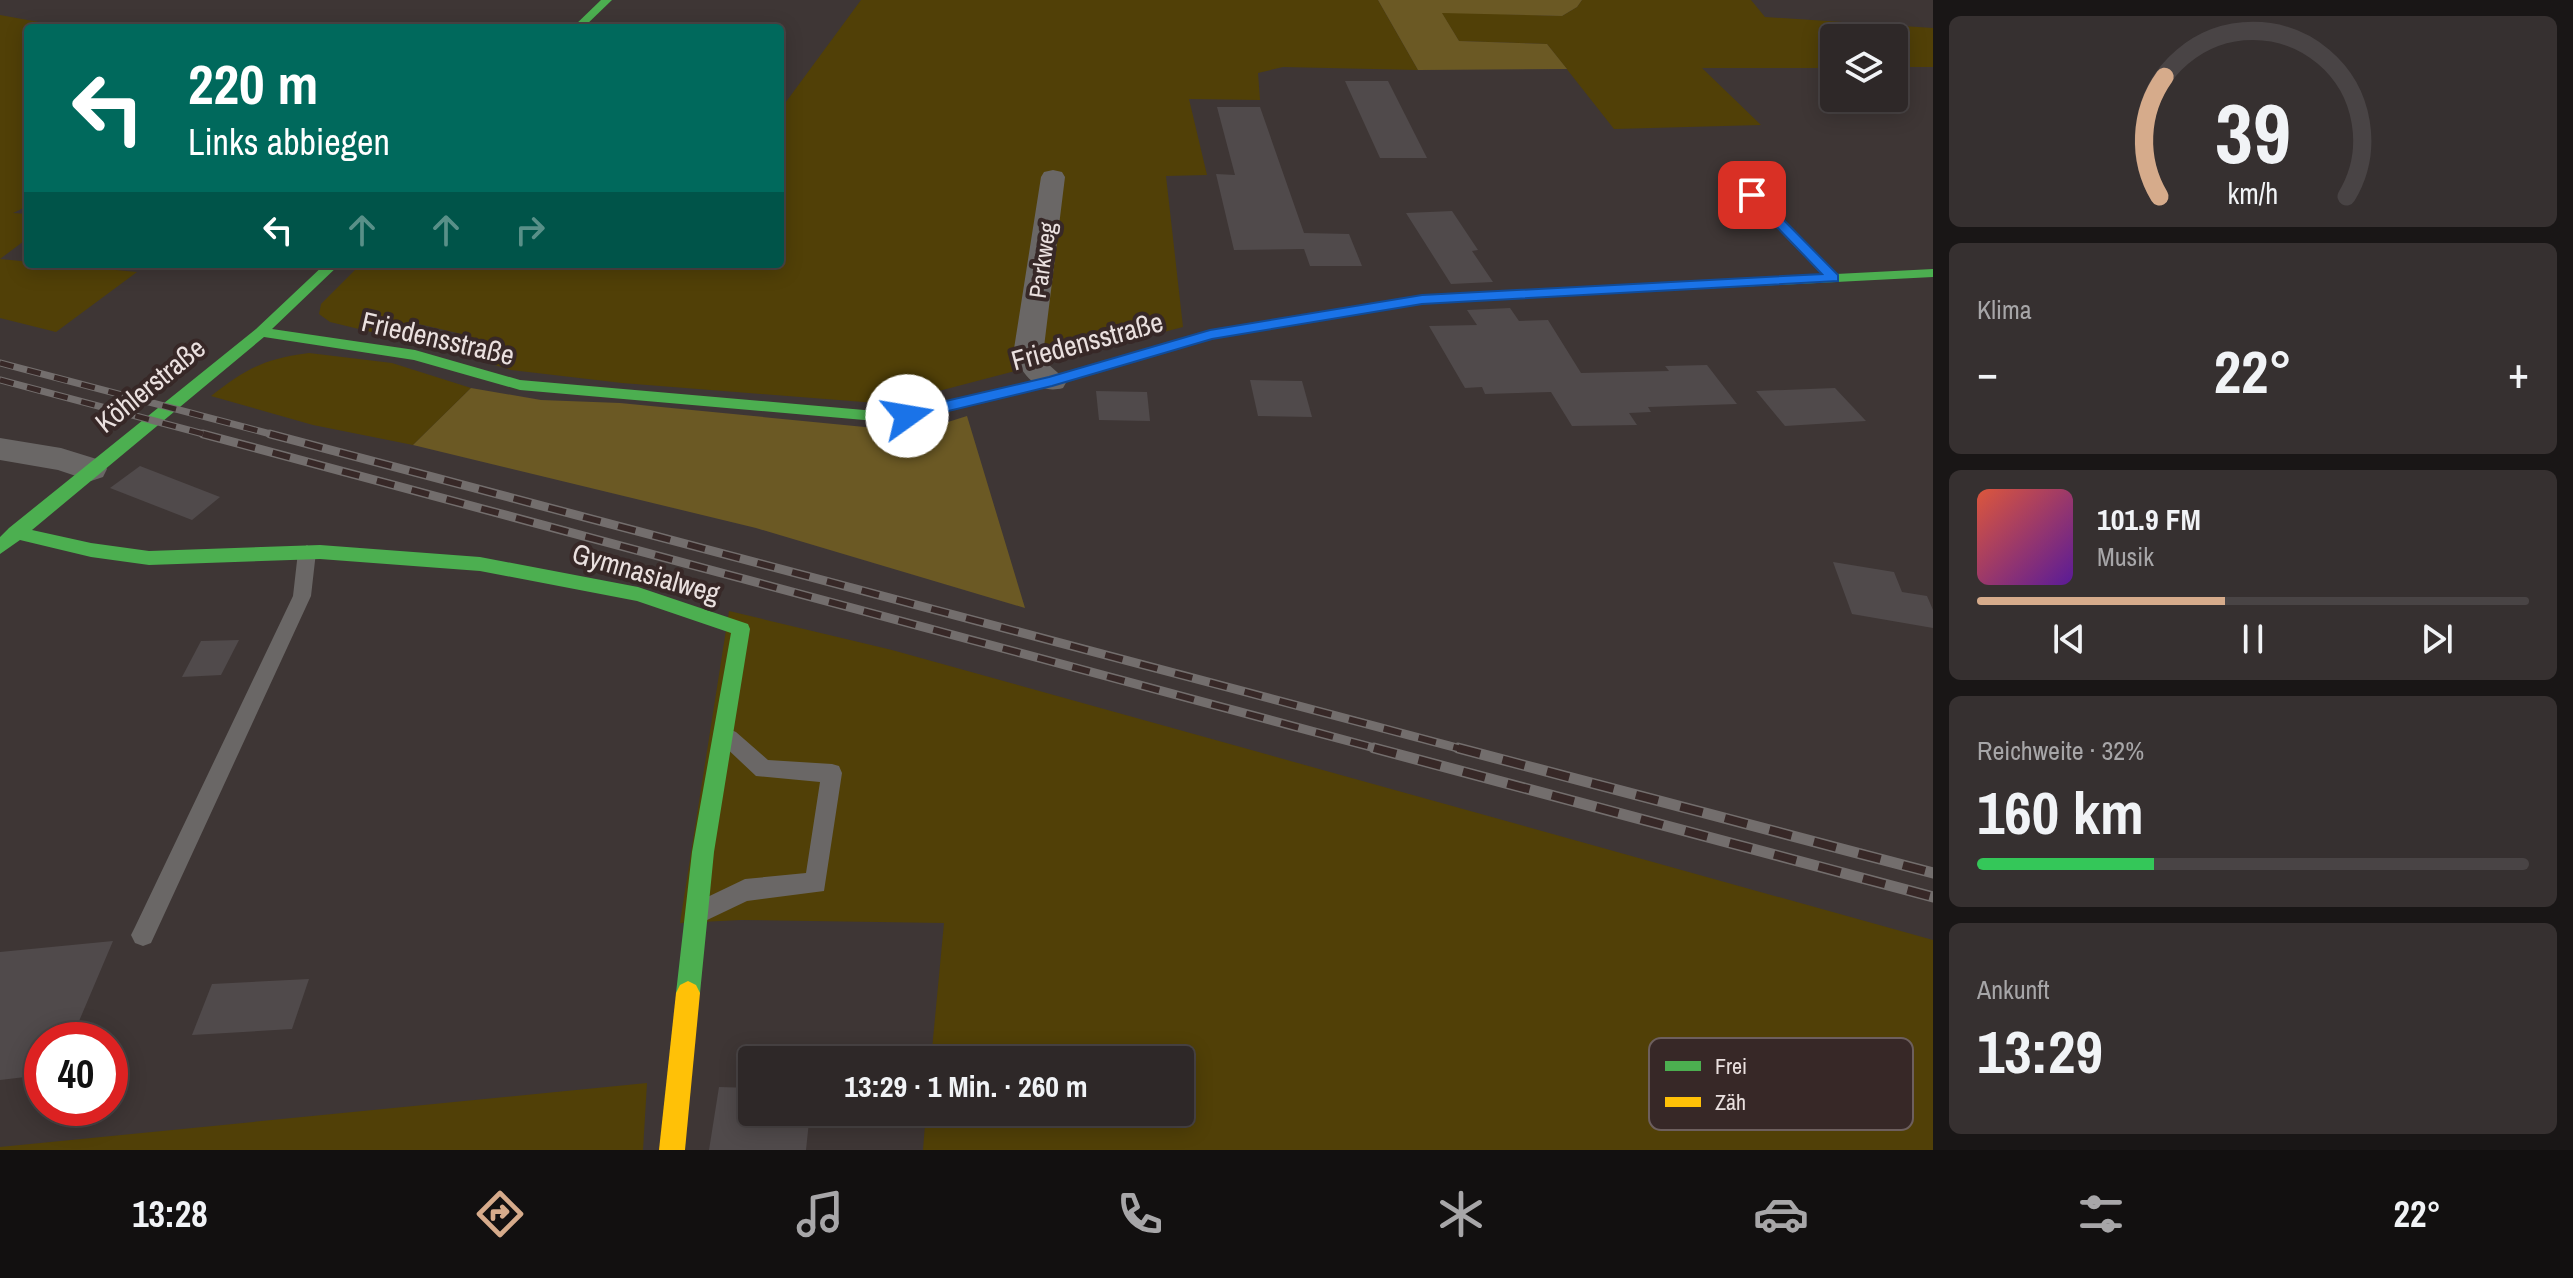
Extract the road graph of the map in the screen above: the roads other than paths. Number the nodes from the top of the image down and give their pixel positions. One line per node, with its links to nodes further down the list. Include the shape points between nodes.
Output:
1 (607, 0): 2 (street)
2 (581, 24)
3 (1053, 177): 9 (street, Parkweg, via 1028,355 1036,370)
4 (1752, 195): 7 (lane)
5 (329, 268): 8 (street, Köhlerstraße)
6 (1933, 273): 7 (street, Friedensstraße)
7 (1833, 278): 9 (street, Friedensstraße, via 1422,299 1210,335)
8 (261, 332): 9 (street, Friedensstraße, via 415,355 520,385 887,417); 11 (street, Köhlerstraße)
9 (1052, 381)
10 (0, 449): 11 (street)
11 (91, 469): 12 (street, Köhlerstraße)
12 (15, 533): 13 (street, Köhlerstraße); 14 (street, Gymnasialweg, via 128,557)
13 (0, 547)
14 (307, 552): 15 (street, Gymnasialweg, via 428,558 533,571 640,595 741,629); 17 (lane, via 302,596)
15 (724, 734): 16 (street, Gymnasialweg); 16 (lane, via 763,769 832,773 816,883 745,890)
16 (697, 914): 18 (street, Gymnasialweg)
17 (143, 935)
18 (672, 1150)

